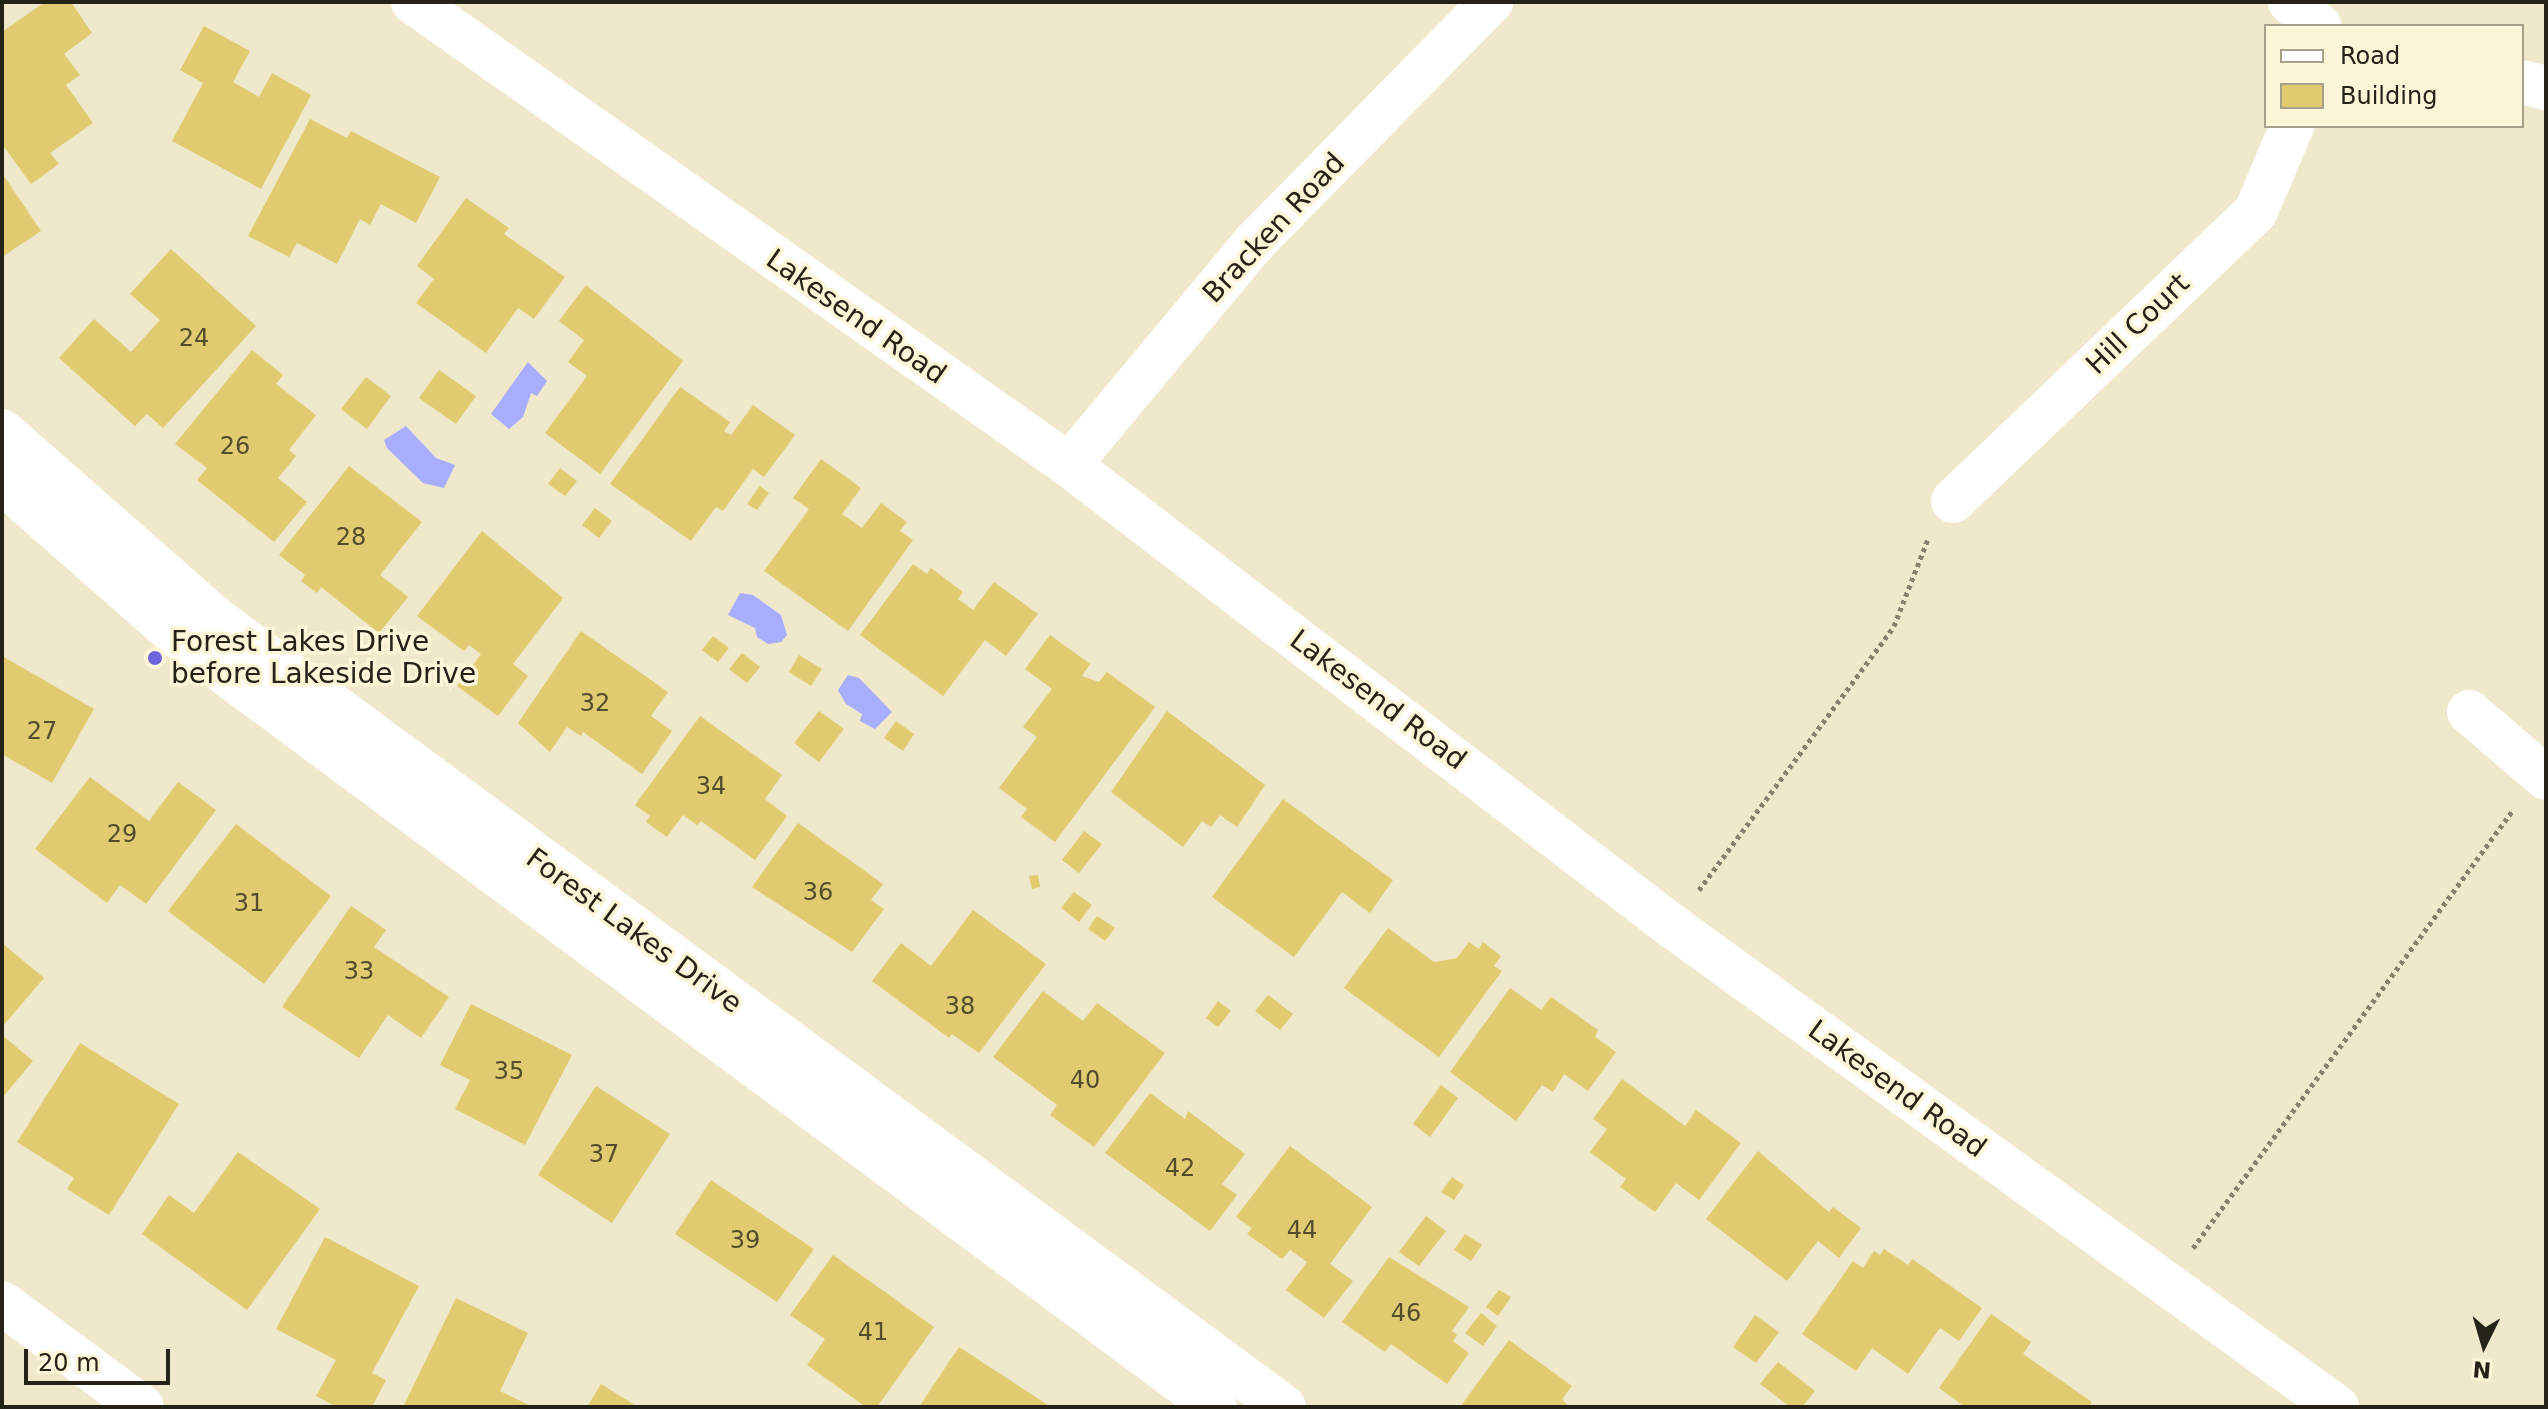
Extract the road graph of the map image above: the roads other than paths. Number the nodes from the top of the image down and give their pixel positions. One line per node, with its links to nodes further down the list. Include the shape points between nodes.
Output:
1 (413, 2): 9 (street, Lakesend Road)
2 (1491, 2): 9 (street, Bracken Road, via 1255,242)
3 (2290, 2): 4 (street)
4 (2318, 24)
5 (2524, 82): 6 (street)
6 (2546, 88)
7 (2291, 128): 11 (street, Hill Court, via 2256,211)
8 (2, 431): 17 (street, Forest Lakes Drive, via 216,619)
9 (1069, 465): 18 (street, Lakesend Road, via 1672,926)
10 (2, 482): 16 (street, Forest Lakes Drive, via 190,647)
11 (1953, 501)
12 (2469, 712): 13 (street)
13 (2543, 776)
14 (2, 1303): 15 (street)
15 (142, 1407)
16 (1215, 1407)
17 (1284, 1407)
18 (2337, 1407)

